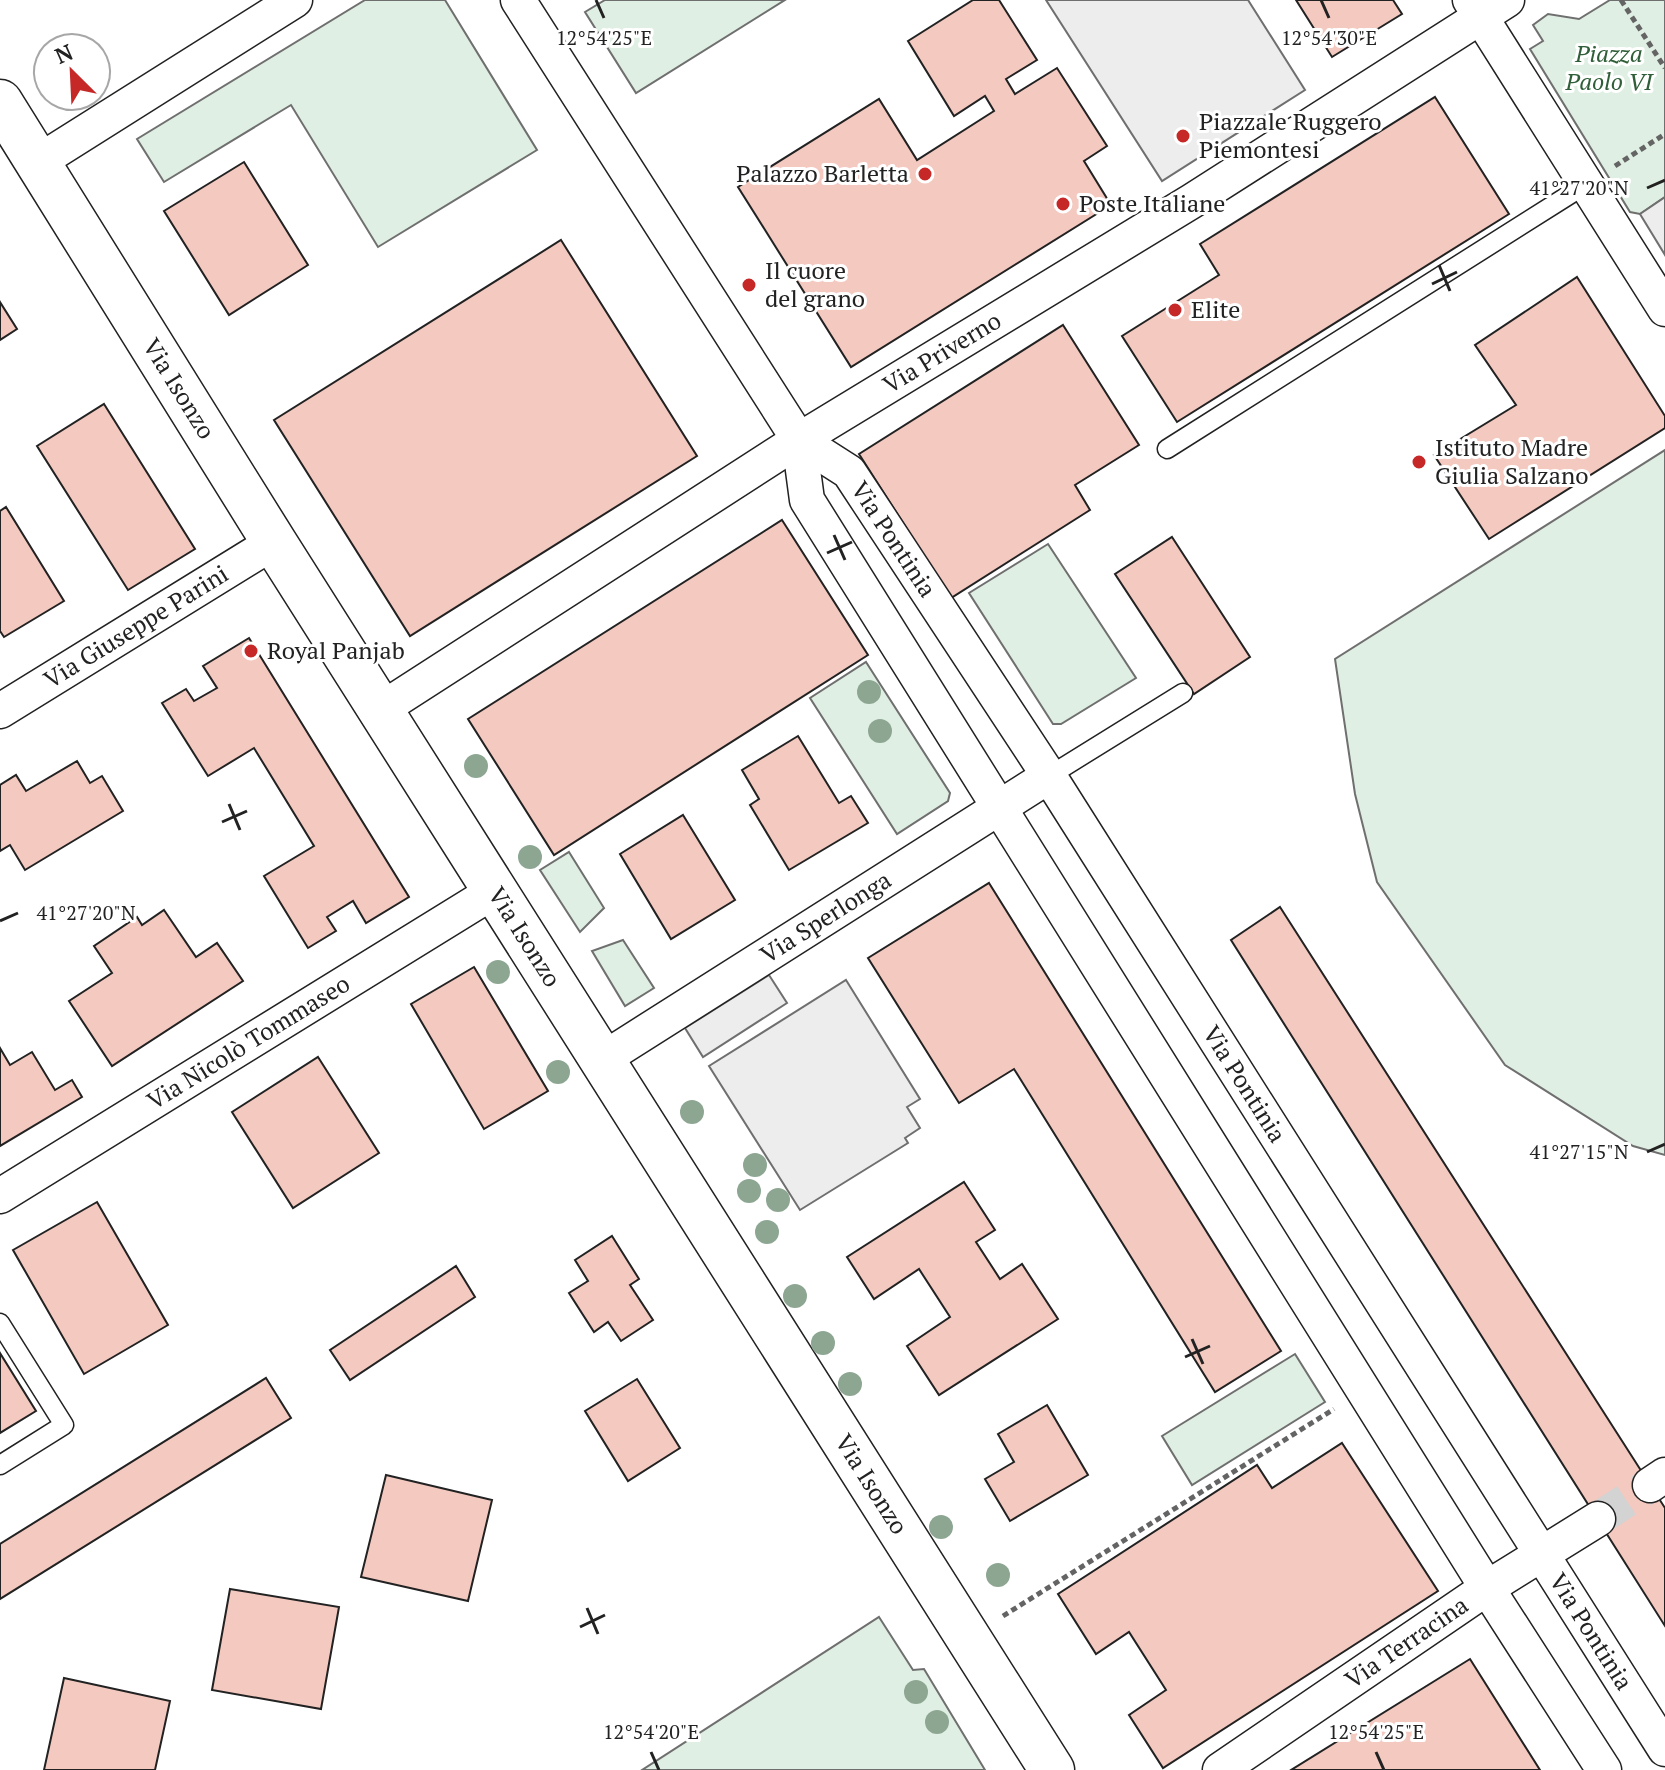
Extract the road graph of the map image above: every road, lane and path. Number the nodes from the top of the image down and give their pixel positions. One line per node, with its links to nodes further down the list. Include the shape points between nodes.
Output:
1 (295, 0): 8 (street)
2 (518, 0): 11 (street, Via Pontinia)
3 (1621, 0): 5 (path)
4 (1486, 6): 9 (street); 11 (street, Via Priverno, via 1192,201)
5 (1665, 68)
6 (0, 102): 8 (main road, Via Isonzo)
7 (1665, 134): 9 (path)
8 (38, 162): 13 (main road, Via Isonzo)
9 (1588, 183): 10 (street); 12 (lane)
10 (1665, 309)
11 (799, 440): 15 (street, Via Priverno); 17 (street, Via Pontinia, via 849,472); 18 (street, Via Pontinia, via 807,500)
12 (1167, 449)
13 (274, 542): 15 (main road, Via Isonzo); 16 (street, Via Giuseppe Parini)
14 (1183, 693): 17 (lane)
15 (380, 710): 19 (main road, Via Isonzo)
16 (0, 711)
17 (1049, 776): 18 (street, Via Sperlonga); 26 (street, Via Pontinia)
18 (999, 808): 20 (street, Via Sperlonga); 23 (street, Via Pontinia)
19 (496, 890): 20 (main road, Via Isonzo); 21 (street, Via Nicolò Tommaseo)
20 (603, 1059): 28 (main road, Via Isonzo)
21 (0, 1196)
22 (0, 1323): 24 (lane, via 64,1425)
23 (1363, 1391): 27 (street, Via Pontinia); 28 (path)
24 (0, 1465)
25 (1598, 1519): 26 (street, Via Terracina)
26 (1540, 1554): 27 (street, Via Terracina); 29 (street, Via Pontinia)
27 (1487, 1588): 31 (street, Via Terracina); 32 (street, Via Pontinia)
28 (968, 1638): 30 (main road, Via Isonzo)
29 (1665, 1749)
30 (1052, 1770)
31 (1220, 1770)
32 (1604, 1770)

